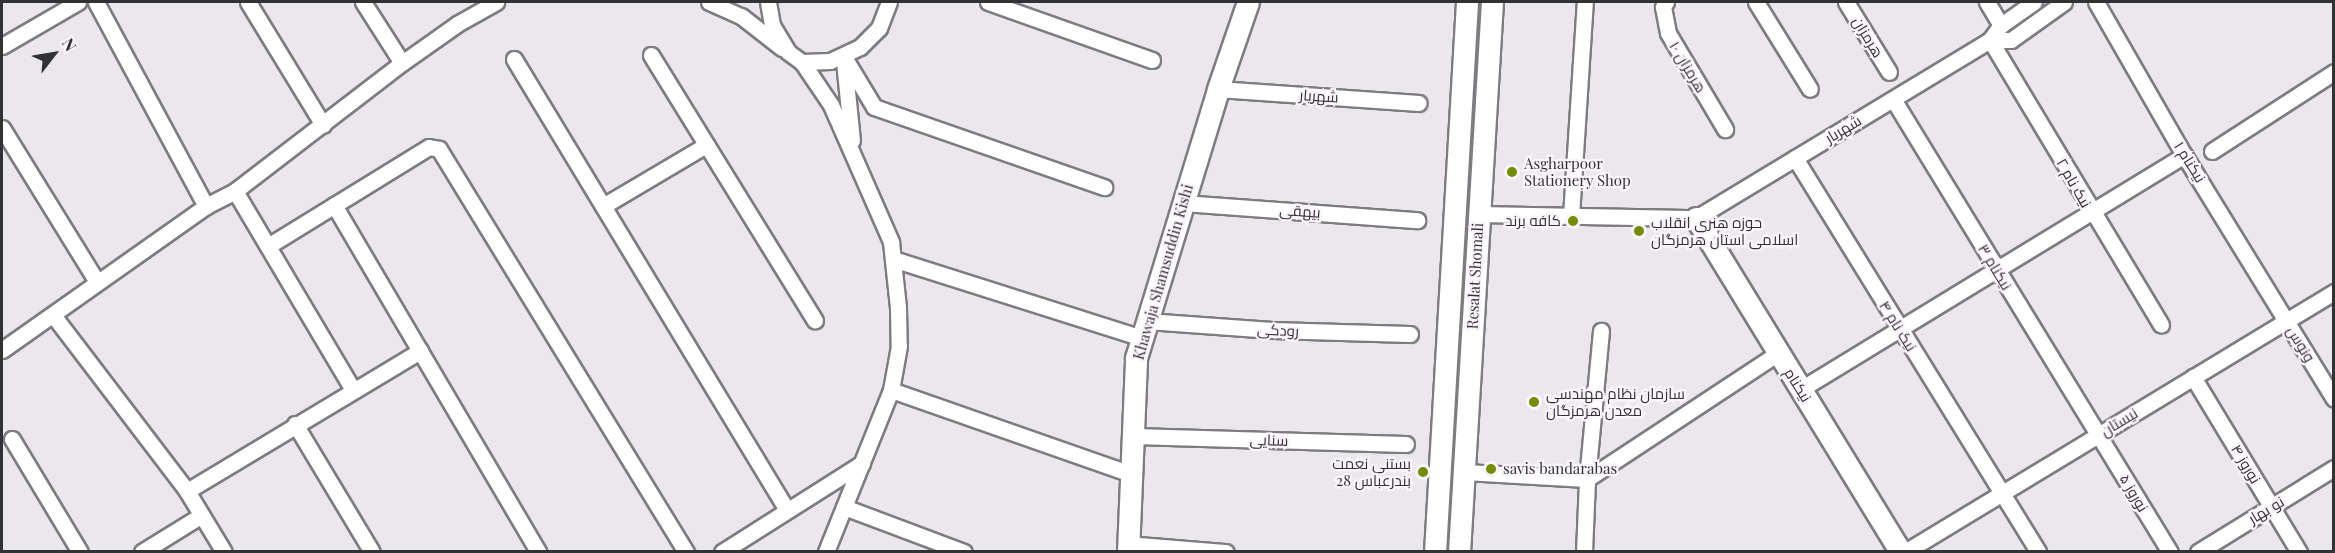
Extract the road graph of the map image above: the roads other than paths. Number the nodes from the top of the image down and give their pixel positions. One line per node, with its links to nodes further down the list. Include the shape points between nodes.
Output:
1 (78, 2): 23 (street)
2 (96, 2): 49 (street)
3 (248, 2): 37 (street)
4 (363, 2): 30 (street)
5 (495, 2): 30 (street)
6 (709, 2): 24 (street, via 741,16)
7 (768, 2): 24 (street, via 772,25)
8 (889, 2): 26 (street, via 879,28)
9 (988, 2): 28 (street)
10 (1248, 2): 33 (main road, Khawaja Shamsuddin Kishi)
11 (1467, 2): 104 (main road, Resalat Shomali)
12 (1492, 2): 52 (main road, Resalat Shomali)
13 (1585, 2): 53 (street)
14 (1666, 2): 39 (street, هرمزان ۱۰, via 1663,7 1668,33)
15 (1756, 2): 34 (street)
16 (1846, 2): 31 (street, هرمزان)
17 (1987, 2): 21 (street)
18 (2034, 2): 21 (street, شهریار)
19 (2064, 2): 22 (street, شهریار, via 2012,40)
20 (2096, 2): 42 (street, نیکنام ۱)
21 (2001, 26): 22 (street, شهریار)
22 (1990, 40): 35 (street, شهریار); 51 (street, نیک نام ۲)
23 (2, 46)
24 (788, 52): 29 (street)
25 (651, 55): 40 (street)
26 (844, 57): 29 (street); 43 (street); 45 (street, via 874,106)
27 (514, 59): 50 (street)
28 (1152, 60)
29 (802, 62): 43 (street, via 831,105)
30 (402, 63): 37 (street)
31 (1889, 72)
32 (2334, 72): 41 (street)
33 (1218, 89): 36 (street, شهریار); 47 (main road, Khawaja Shamsuddin Kishi)
34 (1810, 89)
35 (1893, 99): 44 (street, شهریار); 58 (street, نیکنام ۳)
36 (1419, 103)
37 (323, 125): 46 (street)
38 (2, 128): 59 (street)
39 (1725, 129)
40 (706, 145): 50 (street); 63 (street)
41 (2212, 151)
42 (2184, 155): 51 (street); 62 (street, نیکنام ۱)
43 (854, 156): 57 (street, via 891,242)
44 (1796, 158): 54 (street, شهریار); 65 (street, نیک نام ۴)
45 (1104, 187)
46 (235, 191): 49 (street); 56 (street)
47 (1183, 203): 55 (street, بیهقی); 66 (main road, Khawaja Shamsuddin Kishi)
48 (334, 205): 56 (street); 70 (street); 99 (street, via 429,147 439,149)
49 (206, 206): 59 (street)
50 (603, 206): 91 (street)
51 (2091, 211): 58 (street); 64 (street, نیک نام ۲)
52 (1479, 214): 53 (street); 84 (main road, Resalat Shomali)
53 (1571, 216): 54 (street)
54 (1696, 218): 71 (main road, نیکنام)
55 (1417, 220)
56 (268, 246): 74 (street)
57 (893, 259): 66 (street, رودکی); 75 (street, via 899,346)
58 (1997, 269): 65 (street); 78 (street, نیکنام ۳)
59 (97, 282): 61 (street)
60 (2334, 292): 62 (street, نیستان)
61 (54, 315): 69 (street); 87 (street)
62 (2286, 320): 72 (street, نیستان); 76 (street, ونوس)
63 (814, 321)
64 (2161, 325)
65 (1900, 328): 73 (street); 88 (street, نیک نام ۴)
66 (1144, 330): 68 (street, رودکی); 79 (main road, Khawaja Shamsuddin Kishi, via 1136,358)
67 (1601, 331): 86 (street)
68 (1410, 334)
69 (2, 350)
70 (420, 351): 74 (street); 98 (street)
71 (1778, 353): 73 (main road, نیکنام); 86 (street)
72 (2193, 377): 78 (street, نیستان); 89 (street, نوروز ۴)
73 (1801, 389): 107 (main road, نیکنام)
74 (353, 390): 77 (street)
75 (891, 390): 82 (street); 85 (street)
76 (2334, 399)
77 (295, 424): 87 (street); 97 (street)
78 (2098, 434): 88 (street, نیستان); 110 (street, نوروز ۵)
79 (1133, 435): 81 (street, سنایی); 85 (main road, Khawaja Shamsuddin Kishi)
80 (12, 439): 94 (street)
81 (1406, 444)
82 (862, 462): 90 (street); 91 (street)
83 (2334, 468): 89 (street, نو بهار)
84 (1464, 472): 86 (street); 105 (main road, Resalat Shomali)
85 (1131, 474): 93 (main road, Khawaja Shamsuddin Kishi)
86 (1587, 478): 106 (street)
87 (187, 491): 92 (street)
88 (2001, 493): 108 (street, نیستان); 109 (street, نیک نام ۴)
89 (2272, 506): 111 (street, نو بهار); 112 (street, نوروز ۴)
90 (844, 507): 101 (street); 102 (street)
91 (787, 510): 100 (street)
92 (202, 515): 95 (street); 96 (street)
93 (1128, 548): 103 (street)
94 (80, 552)
95 (142, 552)
96 (224, 552)
97 (372, 552)
98 (538, 552)
99 (686, 552)
100 (722, 552)
101 (826, 552)
102 (964, 552)
103 (1226, 552)
104 (1436, 552)
105 (1459, 552)
106 (1584, 552)
107 (1900, 552)
108 (1905, 552)
109 (2038, 552)
110 (2170, 552)
111 (2198, 552)
112 (2299, 552)

